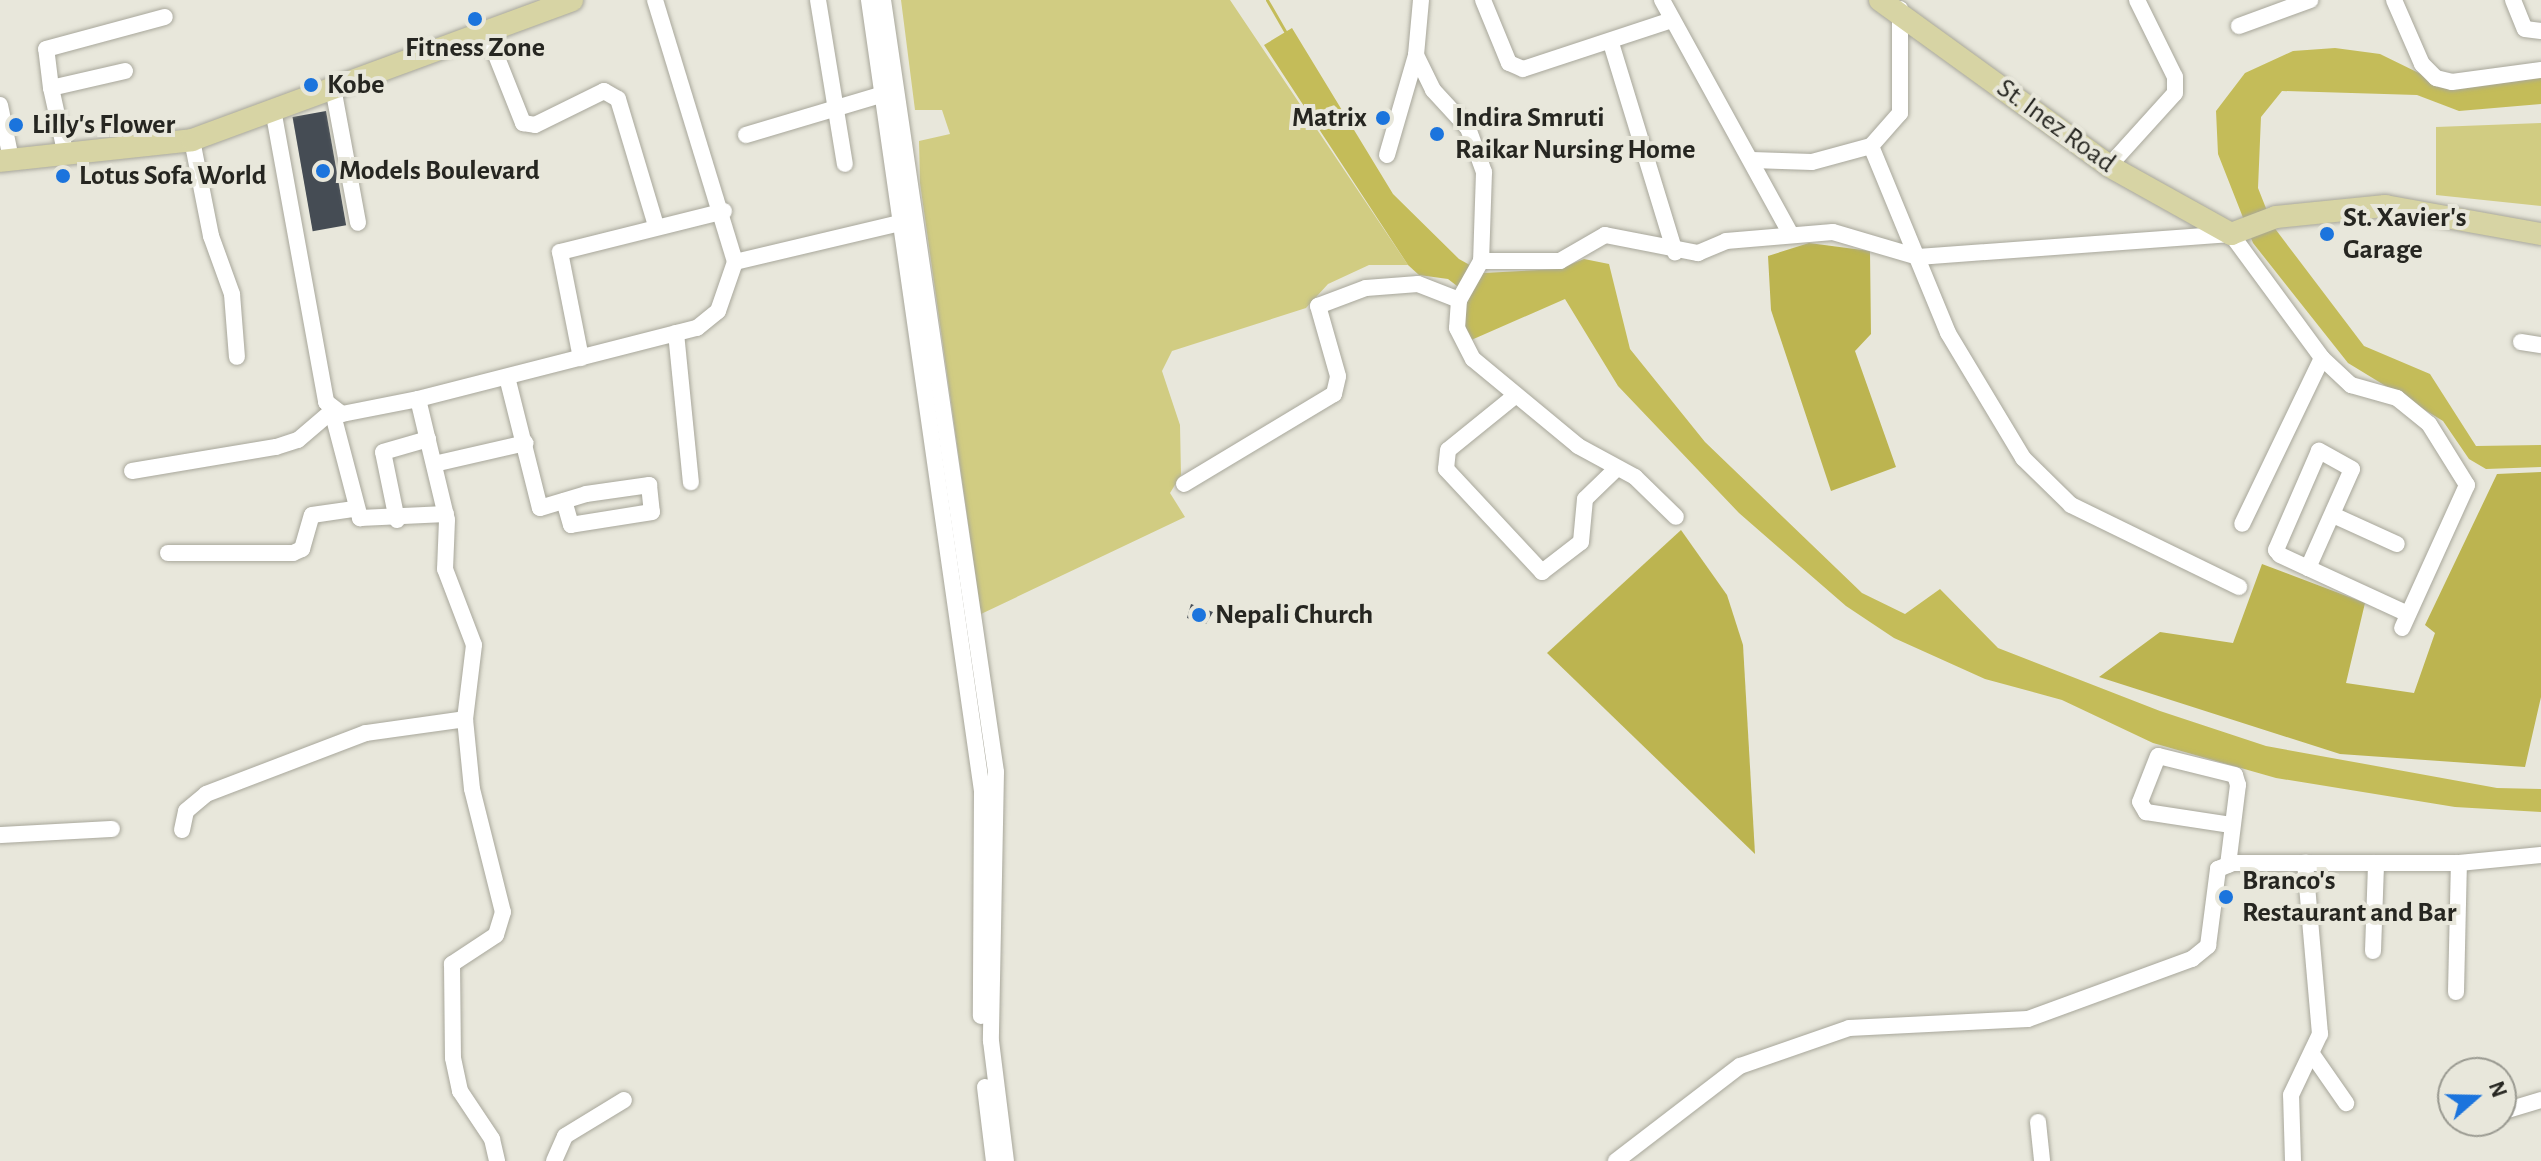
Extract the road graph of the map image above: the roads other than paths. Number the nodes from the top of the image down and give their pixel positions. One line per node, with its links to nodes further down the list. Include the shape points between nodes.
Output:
1 (572, 0): 19 (main road)
2 (655, 0): 39 (street)
3 (818, 0): 28 (street)
4 (869, 0): 26 (street)
5 (883, 0): 40 (street)
6 (1421, 0): 21 (street)
7 (1483, 0): 20 (street, via 1509,63 1523,69)
8 (1662, 0): 16 (street)
9 (2137, 0): 38 (street, via 2175,77 2175,93)
10 (2310, 0): 14 (street)
11 (2394, 0): 22 (street, via 2422,64 2436,78 2452,82)
12 (2513, 0): 18 (street, via 2525,29)
13 (1893, 3): 32 (street, via 1900,113); 38 (main road, St. Inez Road)
14 (2275, 6): 17 (street)
15 (165, 17): 24 (street, via 46,49)
16 (1672, 20): 20 (street); 36 (street)
17 (2239, 26)
18 (2541, 31)
19 (488, 35): 25 (main road); 42 (street, via 523,123 535,125 604,91 618,99)
20 (1611, 43): 46 (street)
21 (1416, 55): 34 (street); 48 (street, via 1433,90 1468,128 1484,172 1488,217)
22 (2541, 70)
23 (125, 71): 24 (street)
24 (51, 88): 33 (street)
25 (334, 93): 29 (main road); 41 (street)
26 (887, 93): 28 (street); 40 (street)
27 (0, 105): 35 (street)
28 (838, 105): 30 (street); 37 (street)
29 (274, 115): 31 (main road); 60 (street, via 285,199)
30 (746, 135)
31 (192, 140): 33 (main road); 54 (street, via 211,236 232,294)
32 (1871, 146): 36 (street, via 1812,162); 47 (street)
33 (65, 151): 35 (main road)
34 (1387, 155)
35 (5, 160)
36 (1752, 160): 44 (street)
37 (845, 164)
38 (2109, 166): 43 (main road, St. Inez Road)
39 (724, 211): 42 (street); 49 (street)
40 (909, 220): 49 (street); 99 (street, via 982,791 981,1041); 100 (street, via 996,772 991,1041)
41 (358, 223)
42 (656, 226): 55 (street, via 560,252)
43 (2236, 231): 45 (main road, via 2276,217 2385,206); 47 (street); 56 (street)
44 (1790, 233): 46 (street); 47 (street, via 1833,232)
45 (2541, 234)
46 (1675, 252): 48 (street, via 1605,235 1560,261)
47 (1918, 257): 78 (street, via 1948,333 2023,458 2071,505)
48 (1481, 261): 50 (street)
49 (735, 262): 51 (street, via 710,321)
50 (1459, 300): 58 (street, via 1457,328 1473,359); 67 (street, via 1418,284 1366,288 1318,306 1338,376 1334,394)
51 (676, 333): 55 (street); 66 (street)
52 (2521, 342): 53 (street)
53 (2541, 345)
54 (237, 357)
55 (581, 358): 57 (street)
56 (2322, 358): 74 (street); 77 (street, via 2351,385 2397,398 2429,424 2467,485 2405,621)
57 (507, 377): 59 (street); 62 (street)
58 (1516, 395): 64 (street); 64 (street, via 1448,450 1446,469 1542,572 1581,542 1585,499)
59 (418, 399): 60 (street); 61 (street)
60 (332, 411): 65 (street, via 298,440 276,447); 69 (street)
61 (428, 439): 63 (street); 73 (street, via 383,452)
62 (526, 443): 63 (street); 68 (street, via 540,508)
63 (434, 464): 70 (street)
64 (1615, 470): 72 (street, via 1635,477)
65 (132, 471)
66 (691, 482)
67 (1184, 484)
68 (564, 501): 68 (street, via 649,485 652,512 571,525)
69 (353, 509): 73 (street, via 373,523); 76 (street, via 312,515 302,549 293,553)
70 (446, 514): 73 (street); 79 (street, via 445,569 474,645)
71 (2333, 515): 75 (street); 77 (street); 77 (street, via 2351,465 2316,451 2276,550)
72 (1676, 517)
73 (397, 520)
74 (2242, 524)
75 (2397, 544)
76 (168, 553)
77 (2308, 568)
78 (2239, 587)
79 (465, 719): 82 (street, via 366,733 206,794 186,811); 97 (street, via 472,789 503,912 496,935 452,964 453,1058 460,1091 492,1139)
80 (2231, 825): 80 (street, via 2235,775 2158,756 2140,802 2146,812); 88 (street)
81 (112, 829): 83 (street)
82 (182, 830)
83 (0, 835)
84 (2541, 855): 87 (street)
85 (2305, 863): 86 (street); 88 (street); 91 (street, via 2320,1023)
86 (2376, 863): 87 (street); 89 (street)
87 (2459, 863): 90 (street)
88 (2228, 865): 101 (street, via 2218,869 2208,946 2192,959 2028,1019 1849,1028 1740,1066)
89 (2373, 951)
90 (2456, 992)
91 (2312, 1054): 94 (street); 103 (street, via 2291,1095)
92 (624, 1100): 98 (street, via 565,1136)
93 (2541, 1100): 95 (street)
94 (2346, 1103)
95 (2517, 1107)
96 (2038, 1122): 102 (street)
97 (497, 1161)
98 (554, 1161)
99 (994, 1161)
100 (1006, 1161)
101 (1616, 1161)
102 (2042, 1161)
103 (2293, 1161)

